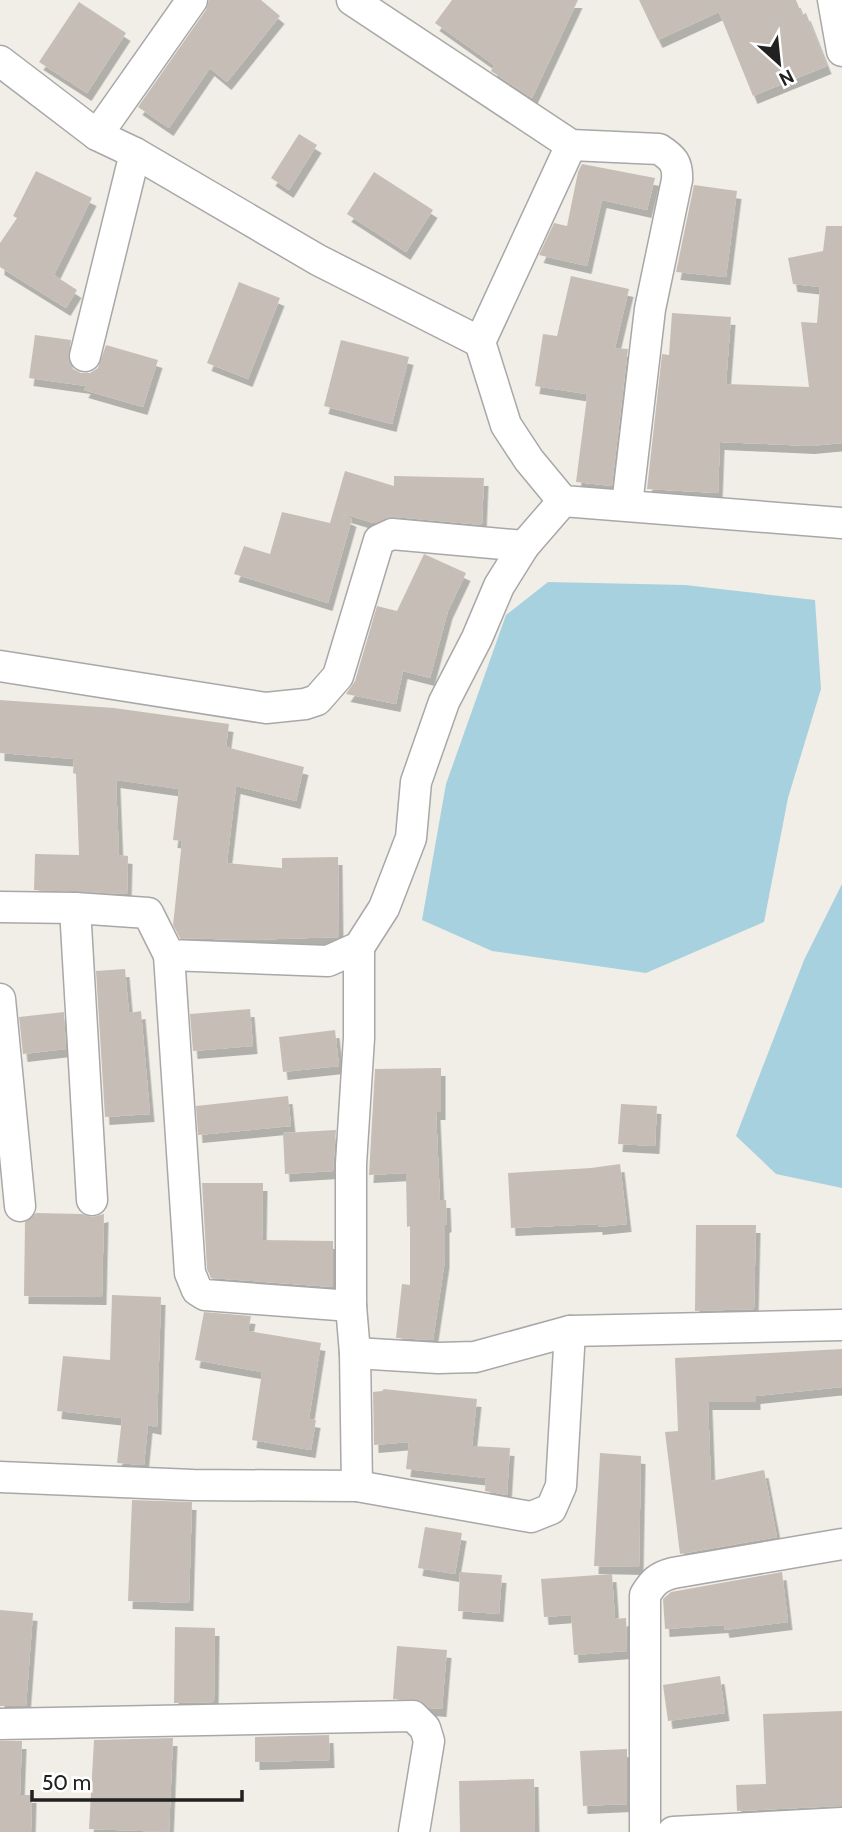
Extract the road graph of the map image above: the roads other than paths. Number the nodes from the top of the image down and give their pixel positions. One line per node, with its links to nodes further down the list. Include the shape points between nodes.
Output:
1 (192, 0): 6 (street)
2 (352, 0): 7 (street)
3 (833, 0): 4 (street)
4 (842, 51)
5 (0, 61): 6 (street)
6 (97, 135): 8 (street)
7 (571, 145): 9 (street); 12 (street, via 659,149 678,166 650,309)
8 (135, 153): 9 (street, via 318,260); 10 (street)
9 (480, 342): 11 (street, via 506,425)
10 (85, 356)
11 (562, 501): 12 (street); 14 (street)
12 (627, 505): 13 (street)
13 (842, 523)
14 (524, 546): 15 (street, via 392,534 379,540 338,676 317,700 305,704 265,708); 18 (street, via 499,586 444,702 416,782 411,838 384,908)
15 (0, 666)
16 (0, 907): 17 (street)
17 (75, 908): 19 (street, via 148,913); 21 (street)
18 (359, 947): 19 (street, via 328,961); 23 (street)
19 (169, 955): 23 (street, via 193,1284 205,1295)
20 (0, 999): 22 (street)
21 (92, 1200)
22 (20, 1206)
23 (351, 1306): 26 (street)
24 (842, 1325): 25 (street)
25 (570, 1331): 26 (street, via 475,1357); 28 (street, via 561,1486 551,1509 531,1517)
26 (355, 1353): 28 (street)
27 (0, 1477): 28 (street)
28 (356, 1486)
29 (842, 1544): 33 (street, via 673,1573 658,1577 650,1587 645,1595)
30 (0, 1724): 32 (street, via 413,1716 425,1728 429,1741)
31 (842, 1823): 34 (street)
32 (414, 1832)
33 (645, 1832)
34 (673, 1832)

